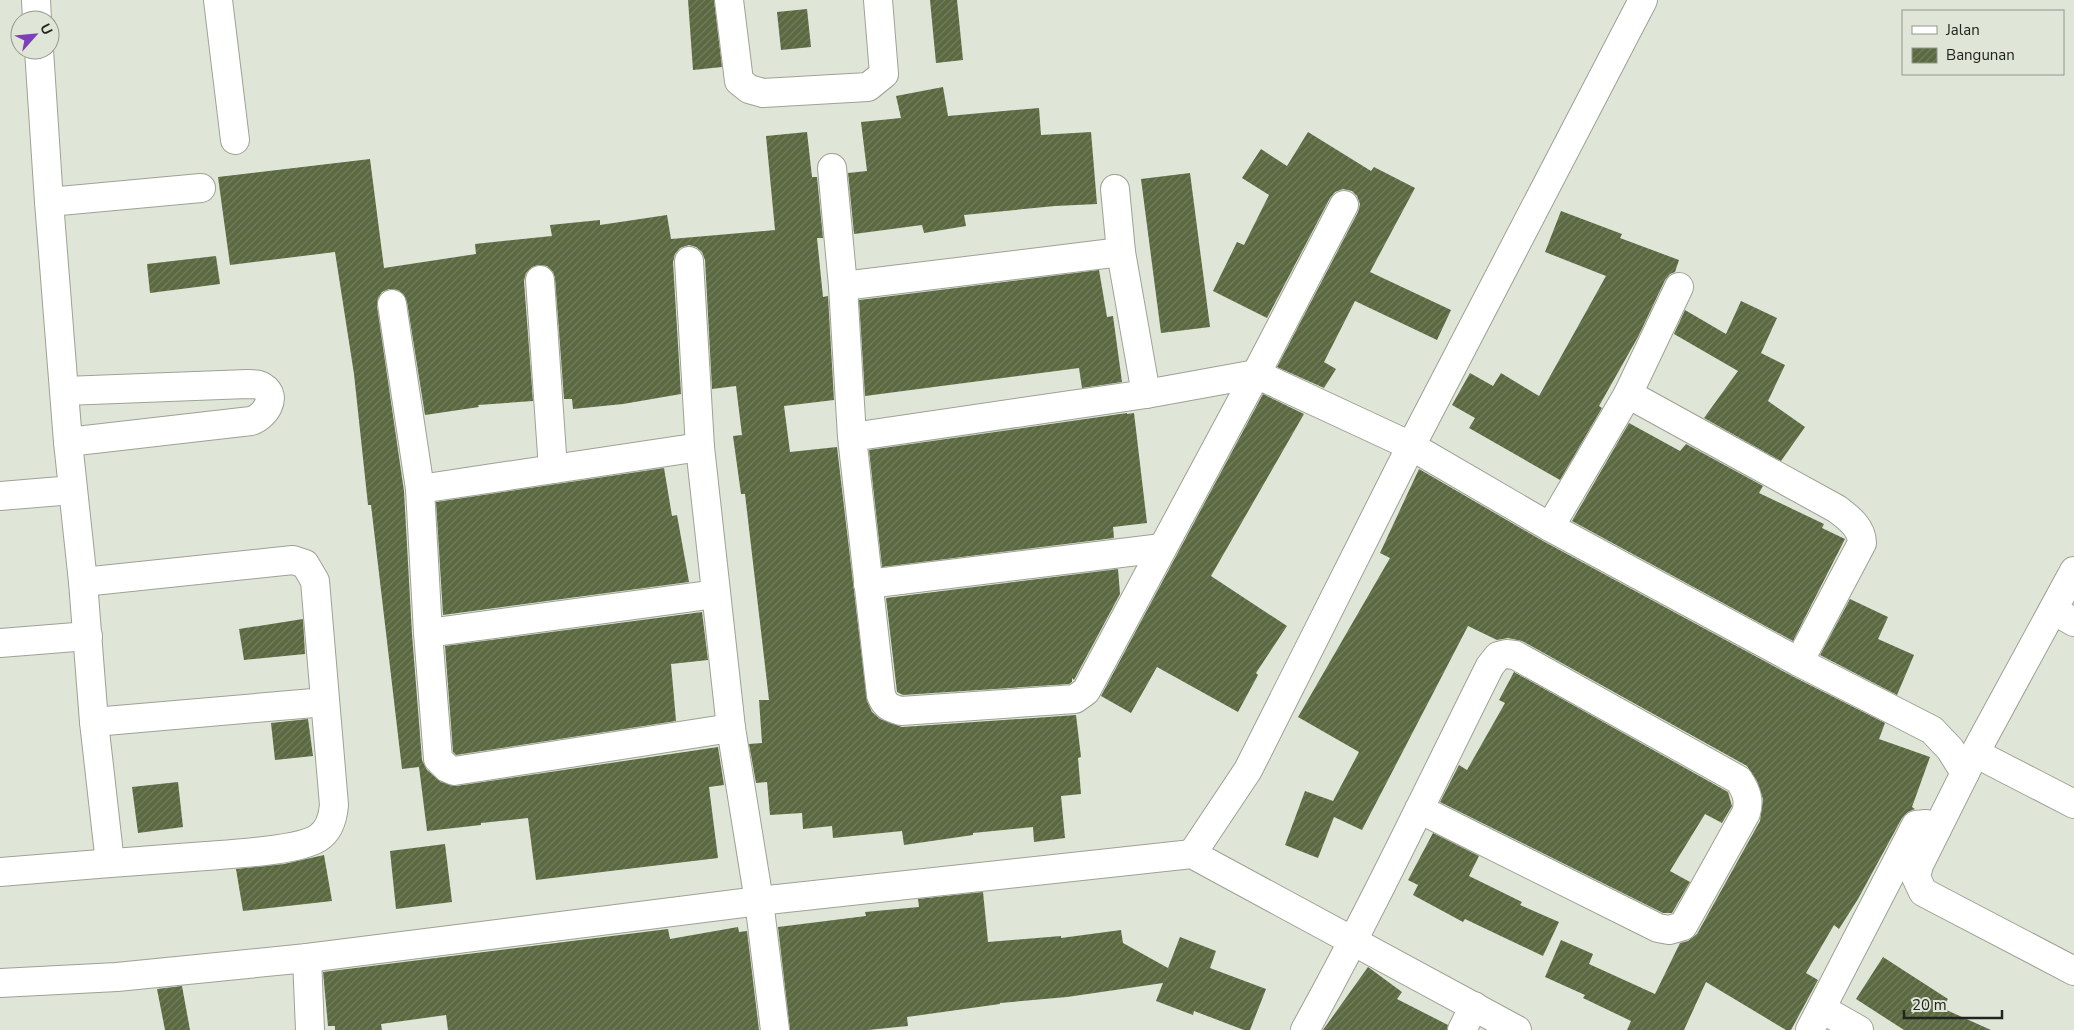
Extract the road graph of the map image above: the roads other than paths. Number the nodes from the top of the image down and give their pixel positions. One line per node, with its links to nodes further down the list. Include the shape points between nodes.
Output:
1 (218, 0): 6 (street)
2 (729, 0): 3 (street, via 739,81 749,89 763,93 868,87 878,80 884,74)
3 (878, 0)
4 (1643, 0): 24 (street)
5 (40, 60): 10 (street)
6 (235, 140)
7 (832, 168): 15 (street)
8 (201, 188): 10 (street)
9 (1115, 189): 12 (street)
10 (49, 202): 19 (street)
11 (1344, 205): 18 (street)
12 (1121, 252): 15 (street); 20 (street)
13 (689, 261): 25 (street)
14 (540, 280): 26 (street)
15 (843, 286): 22 (street)
16 (1679, 287): 21 (street)
17 (392, 304): 27 (street)
18 (1256, 374): 20 (street); 24 (street); 31 (street)
19 (65, 391): 23 (street); 23 (street, via 247,384 261,385 269,395 267,411 251,421)
20 (1146, 394): 22 (street)
21 (1628, 394): 30 (street); 40 (street, via 1837,509 1858,528 1862,543)
22 (852, 437): 34 (street)
23 (68, 442): 28 (street)
24 (1411, 446): 30 (street); 48 (street, via 1248,770)
25 (700, 447): 26 (street); 35 (street)
26 (553, 469): 27 (street)
27 (420, 489): 37 (street)
28 (73, 490): 29 (street); 33 (street)
29 (0, 496)
30 (1550, 527): 40 (street)
31 (1162, 548): 34 (street); 34 (street, via 1086,691 1075,699 901,711 890,708 881,695)
32 (2074, 571): 36 (street)
33 (83, 582): 38 (street); 41 (street, via 284,560 301,561 314,581)
34 (868, 584)
35 (716, 594): 37 (street); 43 (street)
36 (2063, 616): 44 (street)
37 (428, 633): 43 (street, via 438,759 454,771)
38 (88, 636): 39 (street); 42 (street)
39 (0, 643)
40 (1799, 662): 44 (street, via 1932,730)
41 (325, 702): 42 (street); 49 (street, via 334,805 333,816 319,838 303,844 251,852)
42 (94, 722): 49 (street)
43 (731, 728): 51 (street)
44 (1962, 759): 45 (street); 47 (street)
45 (2074, 804)
46 (1419, 809): 46 (street, via 1658,928 1669,930 1683,926 1748,804 1739,780 1515,655 1506,654 1493,660); 52 (street)
47 (1937, 829): 54 (street, via 1917,872 1917,882 1923,892); 57 (street, via 1926,824 1916,825)
48 (1192, 854): 51 (street); 52 (street)
49 (110, 863): 50 (street)
50 (0, 872)
51 (759, 901): 53 (street); 59 (street)
52 (1354, 940): 56 (street); 60 (street)
53 (308, 958): 55 (street, via 117,977); 58 (street)
54 (2074, 971)
55 (0, 983)
56 (1468, 1018): 61 (street)
57 (1816, 1020): 62 (street)
58 (310, 1030)
59 (775, 1030)
60 (1305, 1030)
61 (1518, 1030)
62 (1859, 1030)

